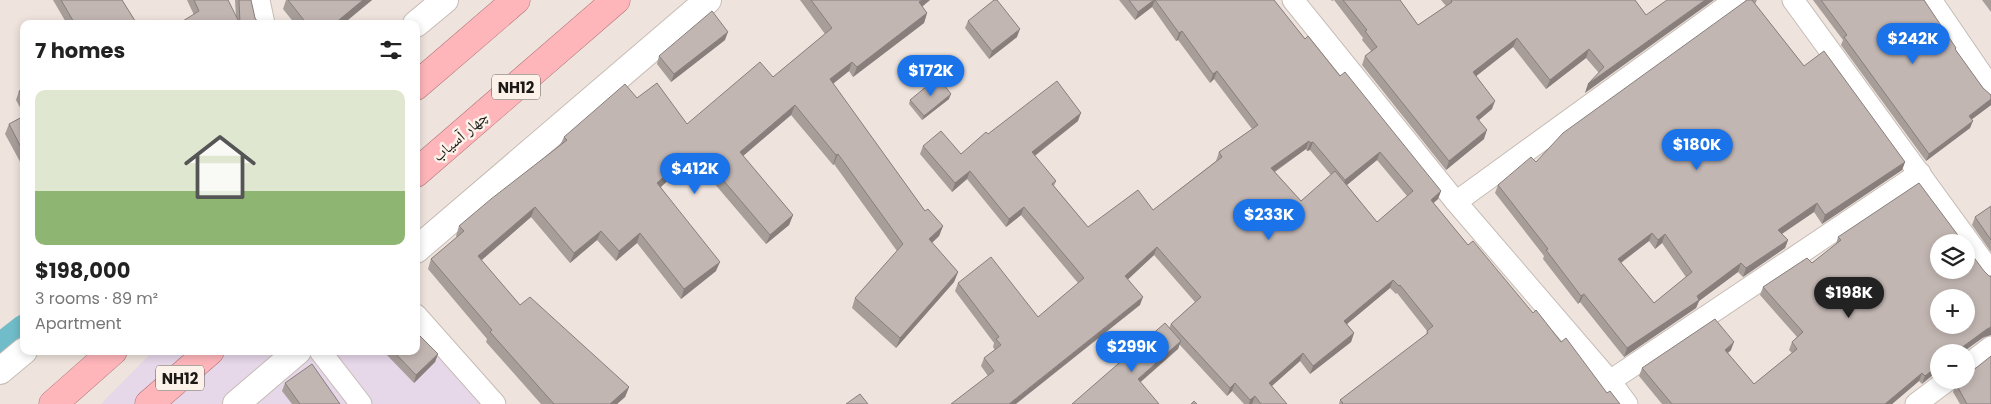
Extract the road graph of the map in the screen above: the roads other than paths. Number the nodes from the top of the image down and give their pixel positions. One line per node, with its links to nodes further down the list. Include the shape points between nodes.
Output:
1 (259, 0): 10 (street)
2 (445, 0): 11 (street)
3 (516, 0): 12 (highway)
4 (616, 0): 14 (highway, چهار آسیاب / NH12)
5 (708, 0): 17 (street)
6 (1293, 0): 16 (street)
7 (1734, 0): 16 (street)
8 (1793, 0): 15 (street)
9 (1931, 0): 13 (street)
10 (263, 20)
11 (420, 21)
12 (420, 83)
13 (1989, 83)
14 (420, 170)
15 (1920, 173): 18 (street); 28 (street)
16 (1456, 202): 28 (street)
17 (420, 247)
18 (1991, 272)
19 (420, 320): 34 (street)
20 (1991, 347): 26 (street)
21 (20, 354): 27 (street)
22 (108, 355): 30 (highway)
23 (205, 355): 31 (highway, NH12)
24 (293, 355): 32 (street)
25 (323, 355): 33 (street)
26 (1975, 359)
27 (0, 371)
28 (1610, 381): 35 (street)
29 (1936, 389): 36 (street)
30 (53, 404)
31 (149, 404)
32 (236, 404)
33 (361, 404)
34 (495, 404)
35 (1627, 404)
36 (1916, 404)

